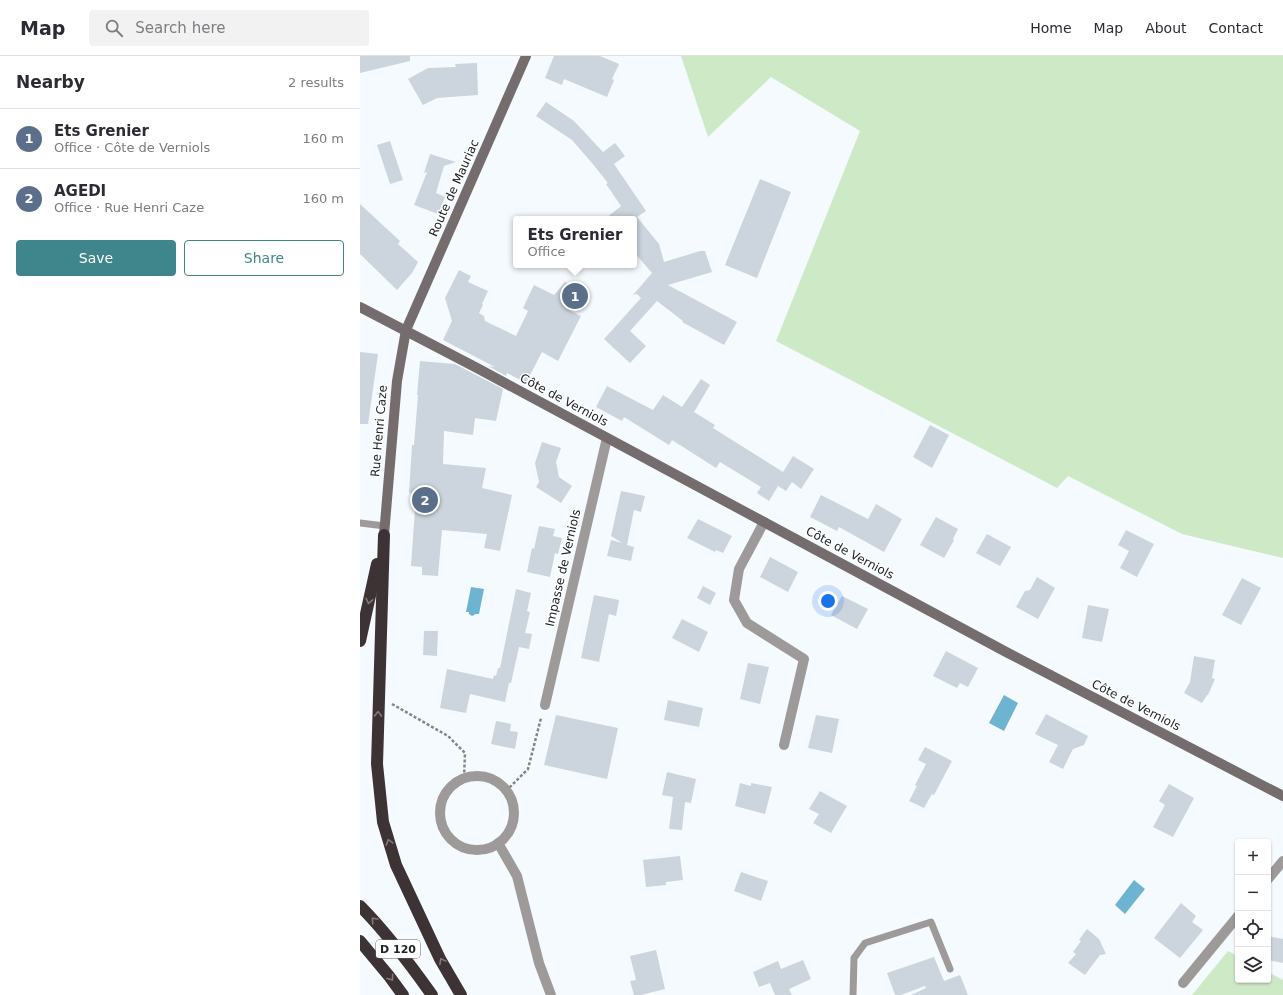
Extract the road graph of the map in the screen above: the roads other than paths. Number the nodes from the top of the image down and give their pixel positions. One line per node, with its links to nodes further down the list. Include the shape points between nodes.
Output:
1 (526, 56): 3 (street, Route de Mauriac)
2 (360, 307): 3 (street, Côte de Verniols)
3 (406, 330): 4 (street, Côte de Verniols); 7 (street, Rue Henri Caze, via 396,381)
4 (607, 438): 5 (street, Côte de Verniols); 9 (street, Impasse de Verniols)
5 (764, 522): 10 (street, via 739,569 734,600 747,623 804,659); 11 (street, Côte de Verniols)
6 (360, 524): 7 (lane)
7 (384, 531): 8 (highway, one-way to 8); 22 (highway, one-way to 7, via 440,959 396,865 383,822 377,764)
8 (360, 642)
9 (545, 705)
10 (784, 745)
11 (1283, 796)
12 (498, 843): 12 (street, via 509,830 514,813 512,801 506,791 498,782 475,776 453,784 440,805 440,818 444,830 462,847 474,850); 23 (street, via 517,876 539,963)
13 (1283, 861): 14 (street)
14 (1271, 875)
15 (360, 906): 21 (highway, D 120, one-way to 15, via 413,967)
16 (1235, 920): 19 (street)
17 (360, 941): 20 (highway, D 120, one-way to 20)
18 (950, 969): 24 (lane, via 931,922 865,944 854,958)
19 (1183, 983)
20 (403, 995)
21 (432, 995)
22 (461, 995)
23 (551, 995)
24 (853, 995)

